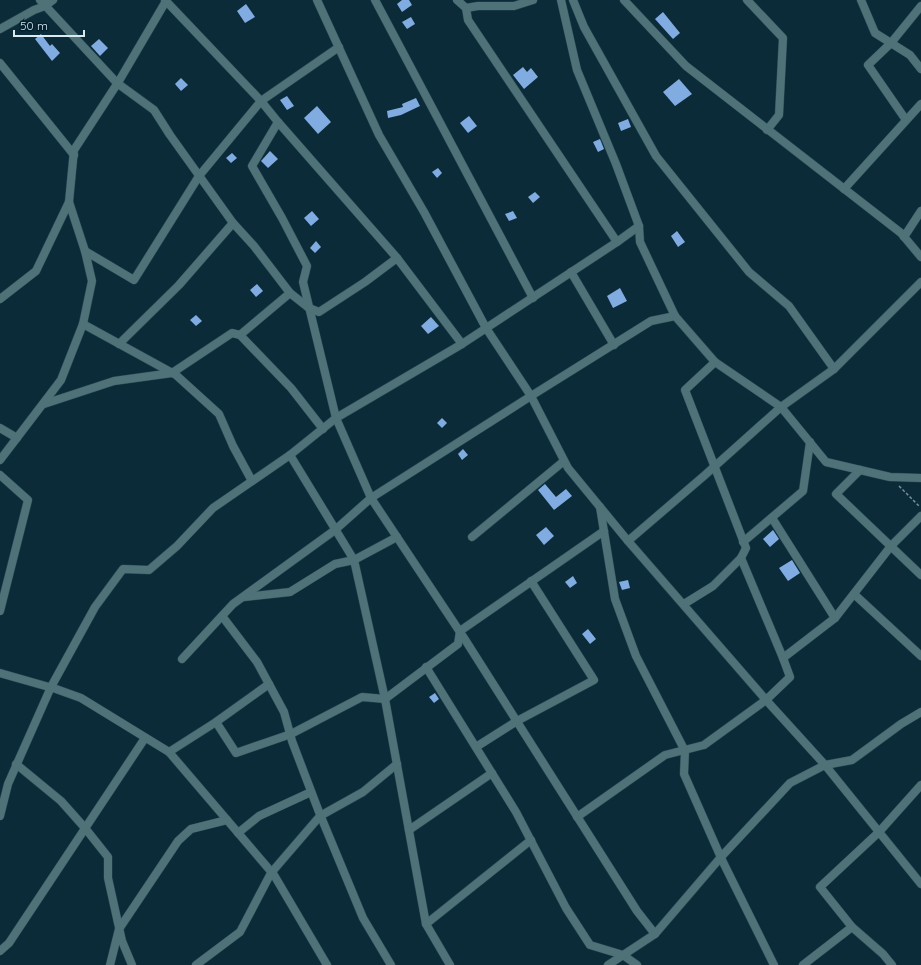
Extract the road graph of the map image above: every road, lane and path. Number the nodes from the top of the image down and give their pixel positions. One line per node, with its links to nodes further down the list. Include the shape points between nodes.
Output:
1 (53, 0): 12 (street)
2 (165, 0): 20 (street); 21 (street)
3 (375, 0): 41 (street)
4 (457, 0): 14 (street)
5 (532, 0): 14 (street, via 514,6)
6 (561, 0): 32 (street, via 577,70)
7 (574, 0): 52 (street, via 584,27 656,156 749,272 789,306)
8 (624, 0): 25 (street, via 686,66)
9 (747, 0): 25 (street, via 783,38 778,115)
10 (861, 0): 16 (street, via 875,33)
11 (320, 1): 17 (street)
12 (42, 3): 15 (street); 20 (street)
13 (921, 6): 16 (street)
14 (466, 8): 34 (street, via 468,20)
15 (0, 29)
16 (891, 43): 19 (street, via 910,55); 23 (street, via 868,65)
17 (339, 47): 21 (street); 46 (street, via 378,136 424,212)
18 (0, 63): 26 (street)
19 (921, 69)
20 (117, 83): 26 (street, via 74,150); 27 (street, via 154,110)
21 (261, 101): 24 (street); 27 (street)
22 (921, 104): 23 (street)
23 (906, 120): 28 (street)
24 (278, 122): 37 (street); 43 (street, via 252,166 307,266 303,282)
25 (767, 130): 28 (street)
26 (74, 155): 29 (street)
27 (199, 176): 31 (street); 35 (street, via 134,280)
28 (844, 189): 33 (street)
29 (68, 202): 35 (street); 42 (street, via 36,271)
30 (921, 211): 33 (street)
31 (233, 223): 40 (street); 48 (street, via 180,285)
32 (639, 226): 34 (street); 44 (street, via 640,242)
33 (904, 237): 36 (street)
34 (617, 242): 38 (street)
35 (85, 251): 45 (street, via 92,282)
36 (921, 257)
37 (397, 258): 43 (street, via 319,312); 49 (street)
38 (571, 272): 41 (street); 50 (street)
39 (921, 282): 52 (street)
40 (290, 293): 43 (street); 47 (street)
41 (533, 298): 46 (street)
42 (0, 300)
43 (309, 308): 57 (street)
44 (675, 316): 50 (street, via 651,321); 51 (street)
45 (83, 324): 48 (street); 55 (street, via 61,380)
46 (486, 328): 49 (street); 54 (street)
47 (240, 335): 53 (street, via 232,333); 59 (street, via 291,388)
48 (119, 344): 53 (street)
49 (462, 344): 57 (street)
50 (614, 344): 54 (street)
51 (715, 362): 56 (street); 65 (street, via 685,390)
52 (834, 369): 56 (street)
53 (172, 373): 55 (street, via 114,381); 70 (street, via 219,414)
54 (531, 396): 64 (street); 71 (street)
55 (44, 404): 60 (street)
56 (781, 407): 61 (street); 65 (street)
57 (336, 418): 59 (street); 71 (street)
58 (0, 428): 60 (street)
59 (323, 429): 62 (street)
60 (16, 438): 63 (street)
61 (810, 442): 66 (street, via 826,462); 75 (street, via 803,491)
62 (290, 455): 70 (street); 76 (street)
63 (0, 460)
64 (564, 460): 72 (street); 79 (street)
65 (714, 467): 80 (street); 81 (street)
66 (860, 470): 68 (street); 82 (street, via 836,494)
67 (0, 474): 90 (street, via 28,500)
68 (890, 477): 69 (street); 73 (path)
69 (919, 477)
70 (252, 481): 100 (street, via 213,508 177,546 149,570 123,569 94,607)
71 (371, 498): 76 (street); 78 (street)
72 (600, 506): 77 (street); 80 (street)
73 (921, 509)
74 (921, 516): 82 (street)
75 (772, 518): 81 (street); 92 (street)
76 (335, 530): 84 (street); 88 (street)
77 (604, 531): 86 (street); 109 (street, via 615,599 636,656)
78 (397, 537): 84 (street); 93 (street)
79 (472, 537)
80 (628, 541): 89 (street)
81 (743, 542): 83 (street, via 746,548)
82 (891, 546): 85 (street); 87 (street)
83 (741, 558): 89 (street, via 713,586); 95 (street)
84 (354, 560): 88 (street, via 335,564 290,592); 101 (street)
85 (921, 575)
86 (531, 581): 93 (street); 104 (street, via 594,680)
87 (854, 594): 92 (street); 94 (street)
88 (243, 597): 91 (street)
89 (684, 604): 102 (street)
90 (0, 611)
91 (222, 616): 96 (street); 99 (street, via 257,662)
92 (834, 618): 95 (street)
93 (460, 631): 97 (street, via 458,644); 104 (street)
94 (921, 656)
95 (783, 658): 102 (street, via 790,677)
96 (182, 659)
97 (426, 667): 101 (street); 108 (street)
98 (0, 673): 100 (street)
99 (269, 684): 105 (street); 106 (street, via 284,712)
100 (50, 687): 107 (street, via 81,698); 111 (street)
101 (385, 699): 106 (street, via 362,697); 112 (street)
102 (766, 700): 109 (street, via 704,745); 113 (street)
103 (921, 712): 113 (street, via 852,760)
104 (517, 721): 108 (street); 119 (street)
105 (216, 722): 106 (street, via 236,753); 110 (street)
106 (290, 734): 116 (street)
107 (145, 738): 110 (street); 121 (street)
108 (476, 747): 114 (street)
109 (684, 751): 119 (street, via 664,755); 126 (street, via 684,774)
110 (169, 752): 120 (street)
111 (16, 764): 117 (street); 121 (street, via 61,801)
112 (397, 764): 118 (street, via 363,792); 122 (street)
113 (825, 765): 123 (street); 126 (street, via 790,783)
114 (492, 773): 122 (street); 125 (street)
115 (921, 786): 123 (street)
116 (311, 792): 118 (street); 124 (street, via 260,816)
117 (1, 810)
118 (320, 816): 127 (street); 139 (street, via 363,918)
119 (577, 817): 132 (street, via 637,911)
120 (227, 820): 124 (street); 131 (street, via 191,829 178,841)
121 (85, 828): 131 (street, via 108,857 108,878); 133 (street, via 9,943)
122 (409, 830): 129 (street)
123 (879, 832): 128 (street); 130 (street, via 820,887)
124 (238, 833): 127 (street)
125 (531, 840): 129 (street); 134 (street, via 566,908 590,945)
126 (721, 857): 132 (street); 143 (street)
127 (271, 872): 137 (street, via 240,932); 138 (street)
128 (921, 884)
129 (426, 924): 140 (street)
130 (852, 927): 144 (street); 145 (street)
131 (119, 929): 135 (street); 136 (street)
132 (655, 934): 134 (street)
133 (0, 951)
134 (623, 955): 141 (street); 142 (street)
135 (110, 965)
136 (132, 965)
137 (196, 965)
138 (327, 965)
139 (391, 965)
140 (450, 965)
141 (608, 965)
142 (638, 965)
143 (774, 965)
144 (803, 965)
145 (892, 965)

